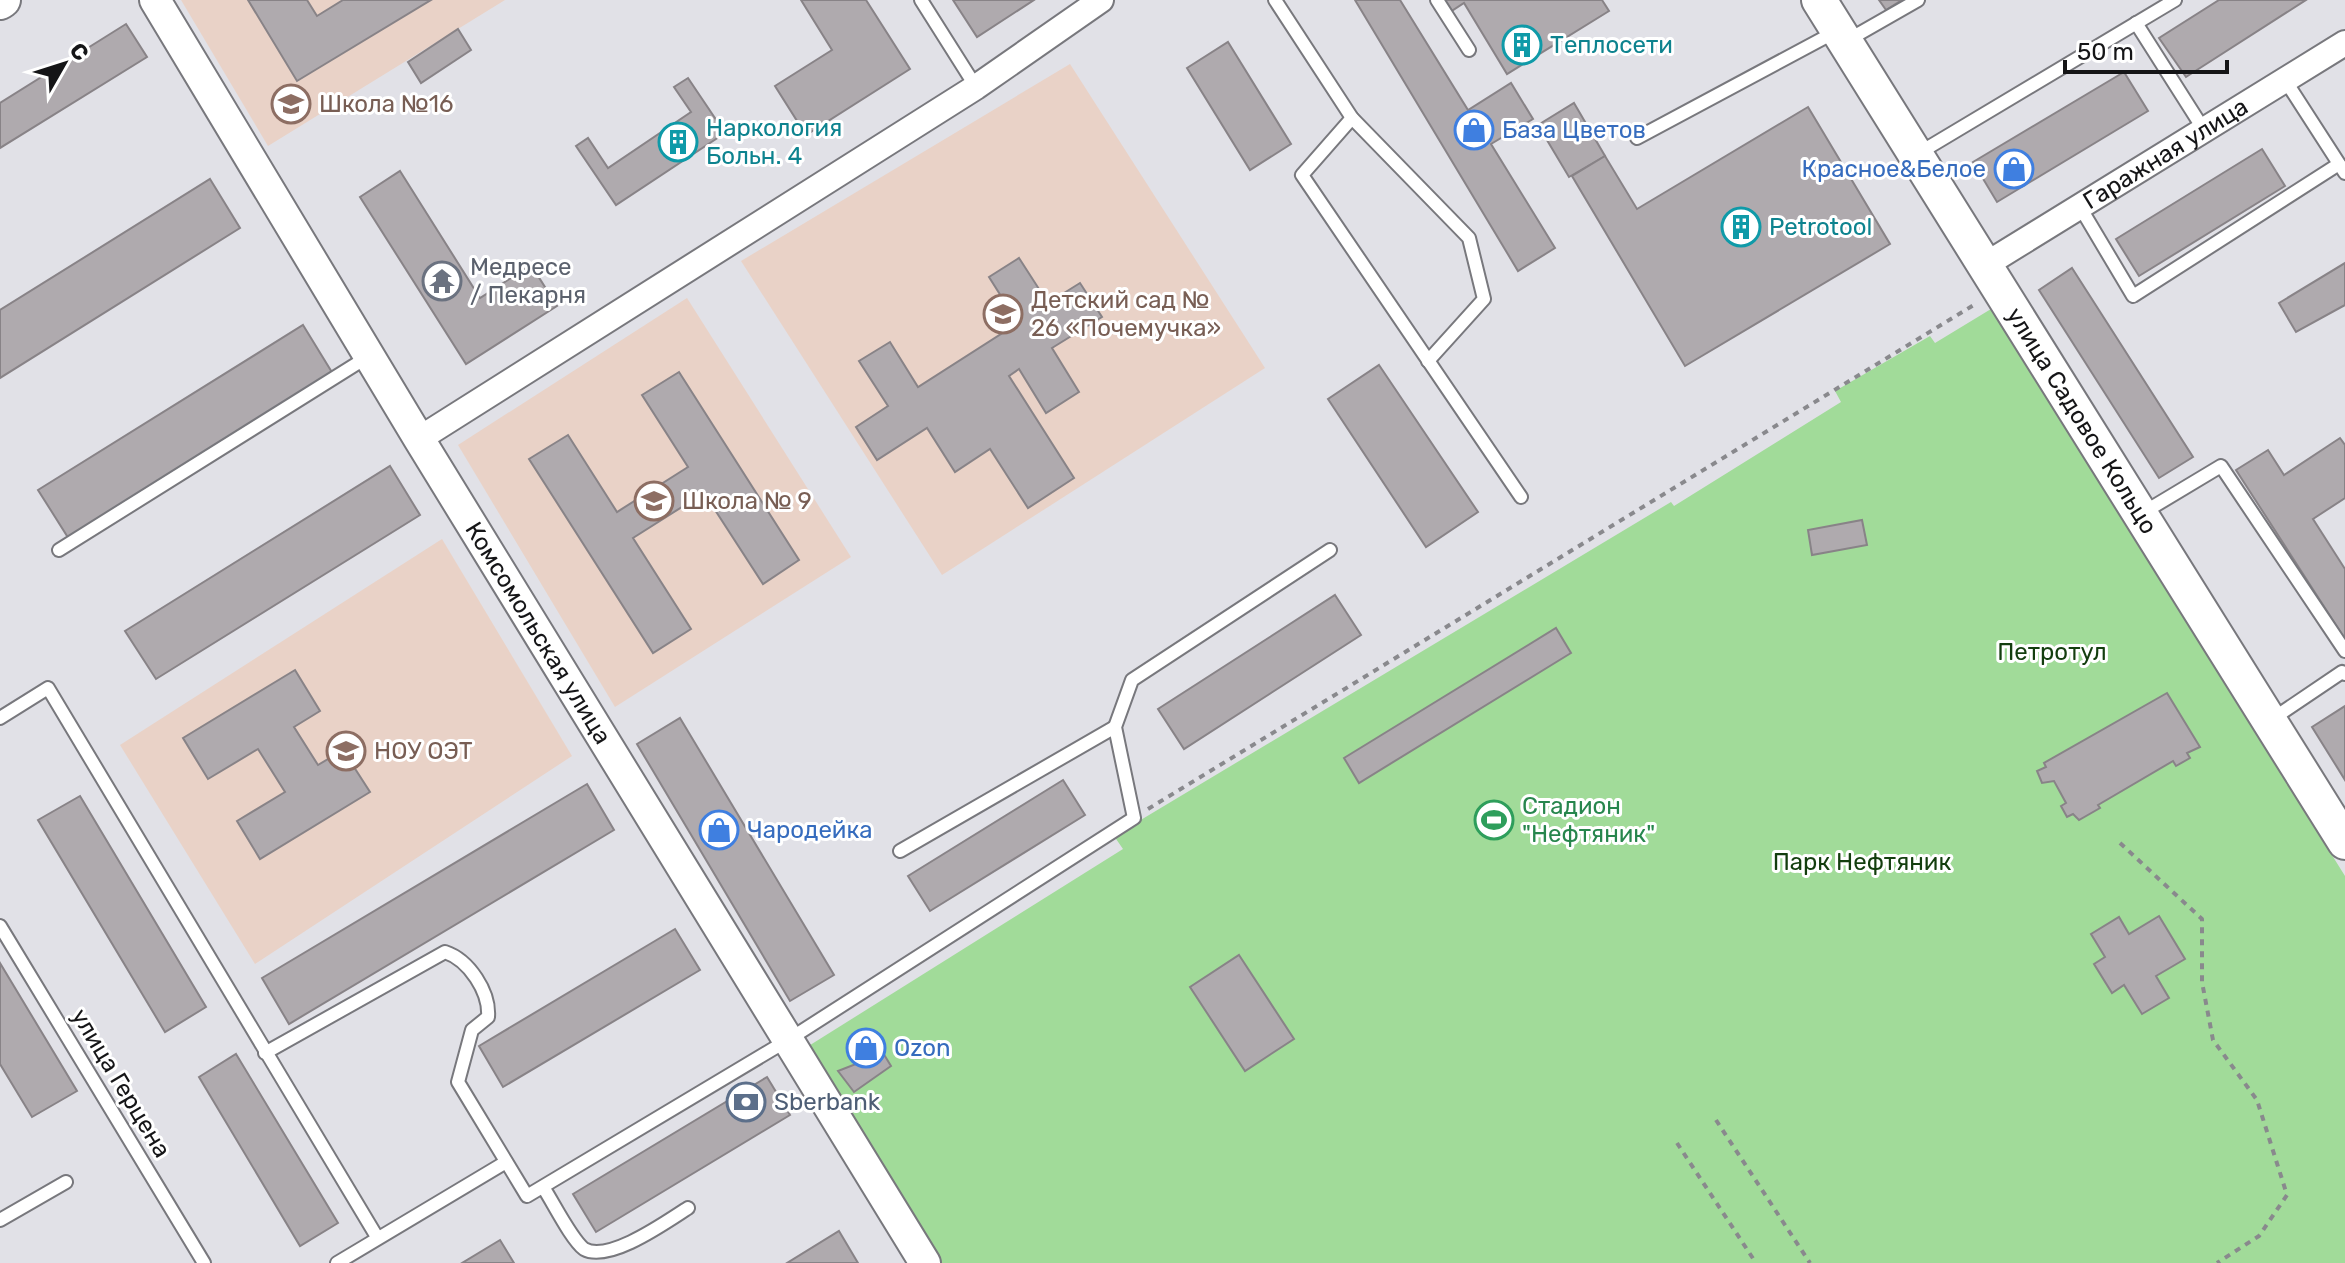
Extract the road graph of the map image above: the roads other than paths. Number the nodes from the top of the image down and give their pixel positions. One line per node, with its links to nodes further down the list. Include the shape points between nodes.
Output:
1 (155, 0): 22 (street, Комсомольская улица)
2 (921, 0): 14 (lane)
3 (1101, 0): 14 (street)
4 (1275, 0): 15 (lane)
5 (1437, 0): 12 (lane)
6 (1819, 0): 10 (main road, улица Садовое Кольцо)
7 (1918, 0): 10 (lane)
8 (2175, 0): 9 (lane)
9 (2136, 23): 16 (lane); 18 (lane)
10 (1842, 36): 17 (lane); 18 (main road, улица Садовое Кольцо)
11 (2345, 43): 13 (street, Гаражная улица)
12 (1469, 50)
13 (2285, 80): 16 (street, Гаражная улица); 19 (lane)
14 (976, 87): 24 (street)
15 (1352, 118): 23 (lane, via 1302,175); 23 (lane, via 1469,238 1484,299)
16 (2204, 130): 20 (street, Гаражная улица)
17 (1637, 138)
18 (1916, 155): 21 (main road, улица Садовое Кольцо)
19 (2342, 168): 20 (lane, via 2133,296)
20 (2080, 207): 21 (street, Гаражная улица)
21 (1992, 277): 26 (main road, улица Садовое Кольцо)
22 (369, 356): 24 (street, Комсомольская улица); 27 (lane)
23 (1428, 361): 25 (lane)
24 (419, 439): 37 (street, Комсомольская улица)
25 (1521, 497)
26 (2141, 515): 29 (lane, via 2221,466); 32 (main road, улица Садовое Кольцо)
27 (59, 550)
28 (1330, 550): 33 (lane, via 1132,680)
29 (2345, 651)
30 (2345, 674): 32 (lane)
31 (0, 718): 38 (lane, via 48,688)
32 (2270, 721): 34 (main road, улица Садовое Кольцо)
33 (1115, 727): 35 (lane); 37 (lane, via 1134,818)
34 (2345, 842)
35 (900, 851)
36 (0, 926): 46 (lane, улица Герцена)
37 (788, 1040): 41 (lane); 49 (street, Комсомольская улица)
38 (265, 1053): 39 (lane, via 445,952 460,957 490,1000 488,1017 472,1030 458,1082); 44 (lane)
39 (506, 1162): 41 (lane, via 527,1196); 44 (lane)
40 (66, 1182): 43 (lane)
41 (543, 1187): 45 (lane, via 583,1249 600,1255)
42 (688, 1208): 45 (lane)
43 (0, 1220)
44 (377, 1237): 47 (lane)
45 (621, 1250): 48 (lane)
46 (204, 1263)
47 (337, 1263)
48 (630, 1263)
49 (925, 1263)

